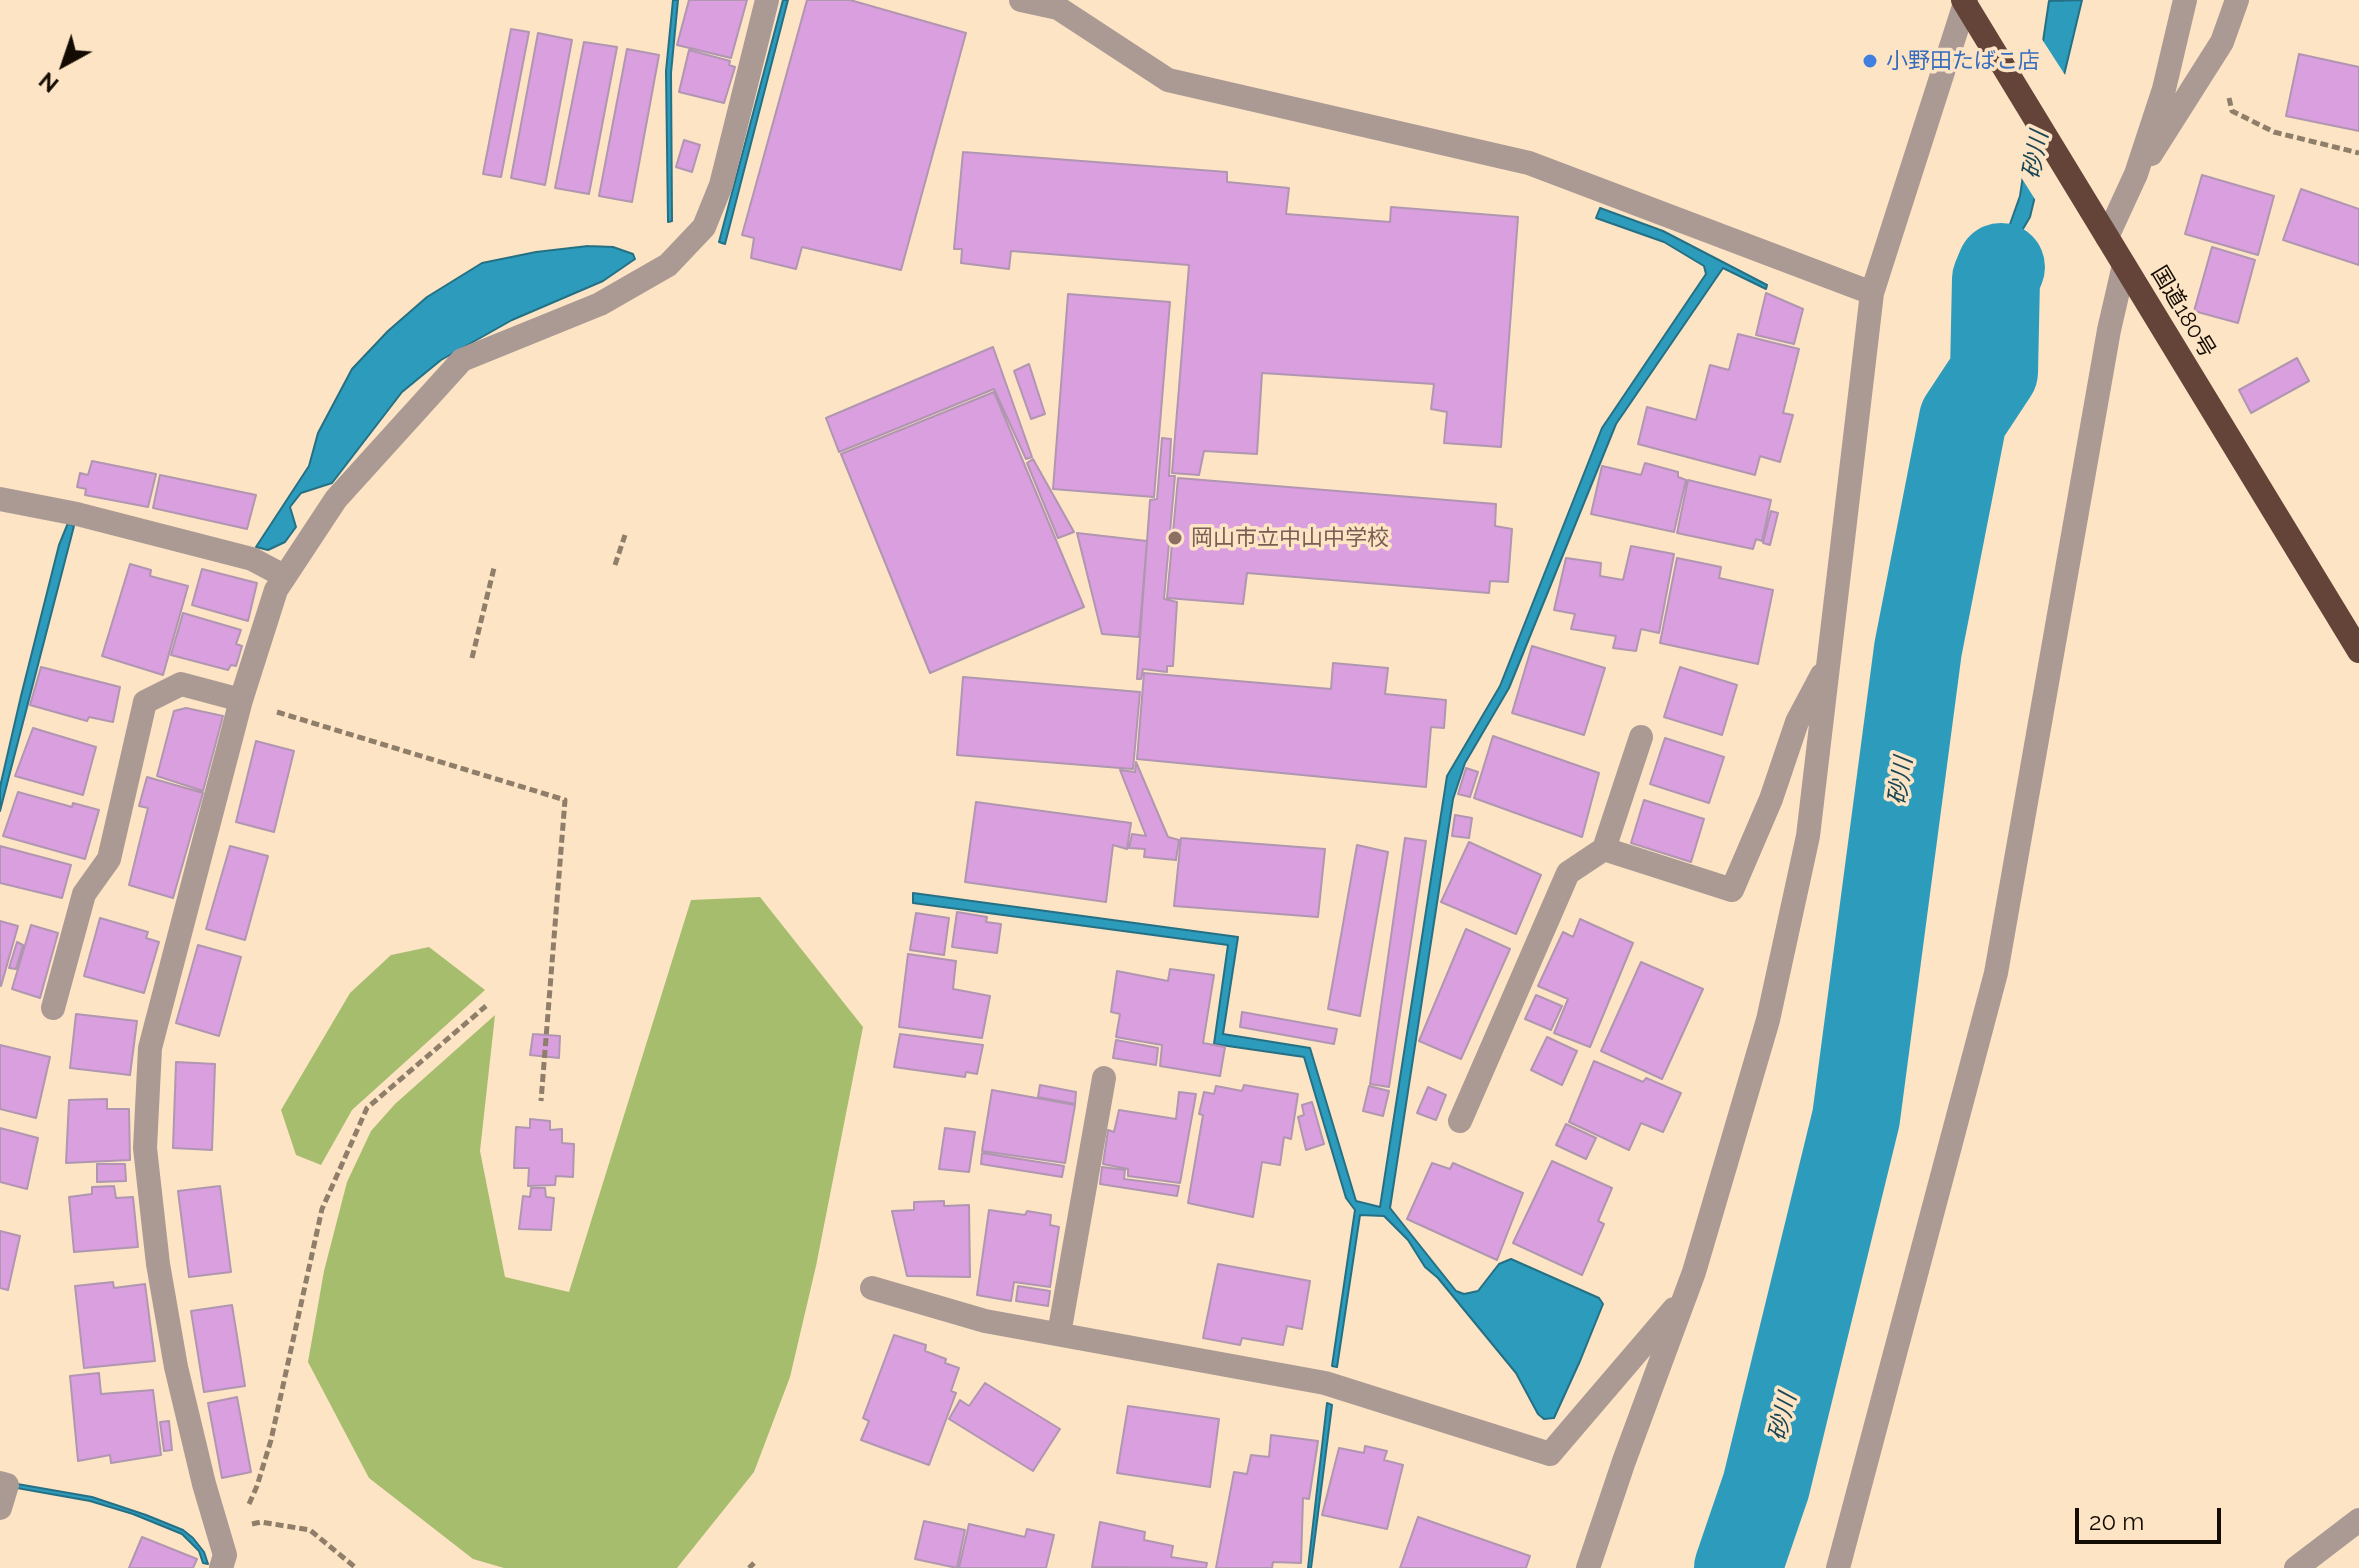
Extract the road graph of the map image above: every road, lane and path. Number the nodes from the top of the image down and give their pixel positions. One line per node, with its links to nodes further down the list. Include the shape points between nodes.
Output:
1 (767, 0): 16 (street, via 721,185 704,227 668,265 600,304 462,360 336,499)
2 (1021, 0): 11 (street, via 1058,8 1168,80 1529,163)
3 (2185, 0): 8 (street)
4 (2237, 0): 6 (street)
5 (1965, 2): 9 (highway, 国道180号); 11 (street)
6 (2222, 42): 7 (path, via 2232,111 2274,132); 8 (street)
7 (2359, 153)
8 (2136, 174): 9 (street)
9 (2107, 237): 10 (highway, 国道180号)
10 (2124, 265): 17 (highway, 国道180号); 38 (street, via 1996,973)
11 (1872, 293): 19 (street)
12 (0, 499): 16 (street, via 252,559)
13 (625, 535): 14 (path)
14 (615, 565)
15 (494, 568): 18 (path)
16 (284, 576): 20 (street)
17 (2359, 651)
18 (472, 658)
19 (1829, 662): 22 (street, via 1797,722 1732,890); 29 (street, via 1808,836 1768,1020)
20 (241, 700): 24 (street, via 181,684 145,702 109,859 84,894); 26 (path, via 565,800); 35 (street, via 150,1048 145,1148 176,1367)
21 (1641, 737): 22 (street)
22 (1604, 849): 27 (street, via 1568,873)
23 (486, 1006): 34 (path, via 367,1108 322,1209 271,1440)
24 (53, 1008)
25 (1104, 1078): 30 (street)
26 (541, 1101)
27 (1460, 1121)
28 (872, 1288): 30 (street, via 985,1321)
29 (1685, 1295): 30 (street, via 1550,1454 1325,1383); 37 (street)
30 (1059, 1334)
31 (0, 1483): 32 (street, via 7,1485)
32 (0, 1508)
33 (2359, 1520): 39 (street)
34 (238, 1528): 35 (path); 36 (path, via 261,1522 310,1530)
35 (223, 1562)
36 (356, 1568)
37 (1588, 1568)
38 (1838, 1568)
39 (2296, 1568)

